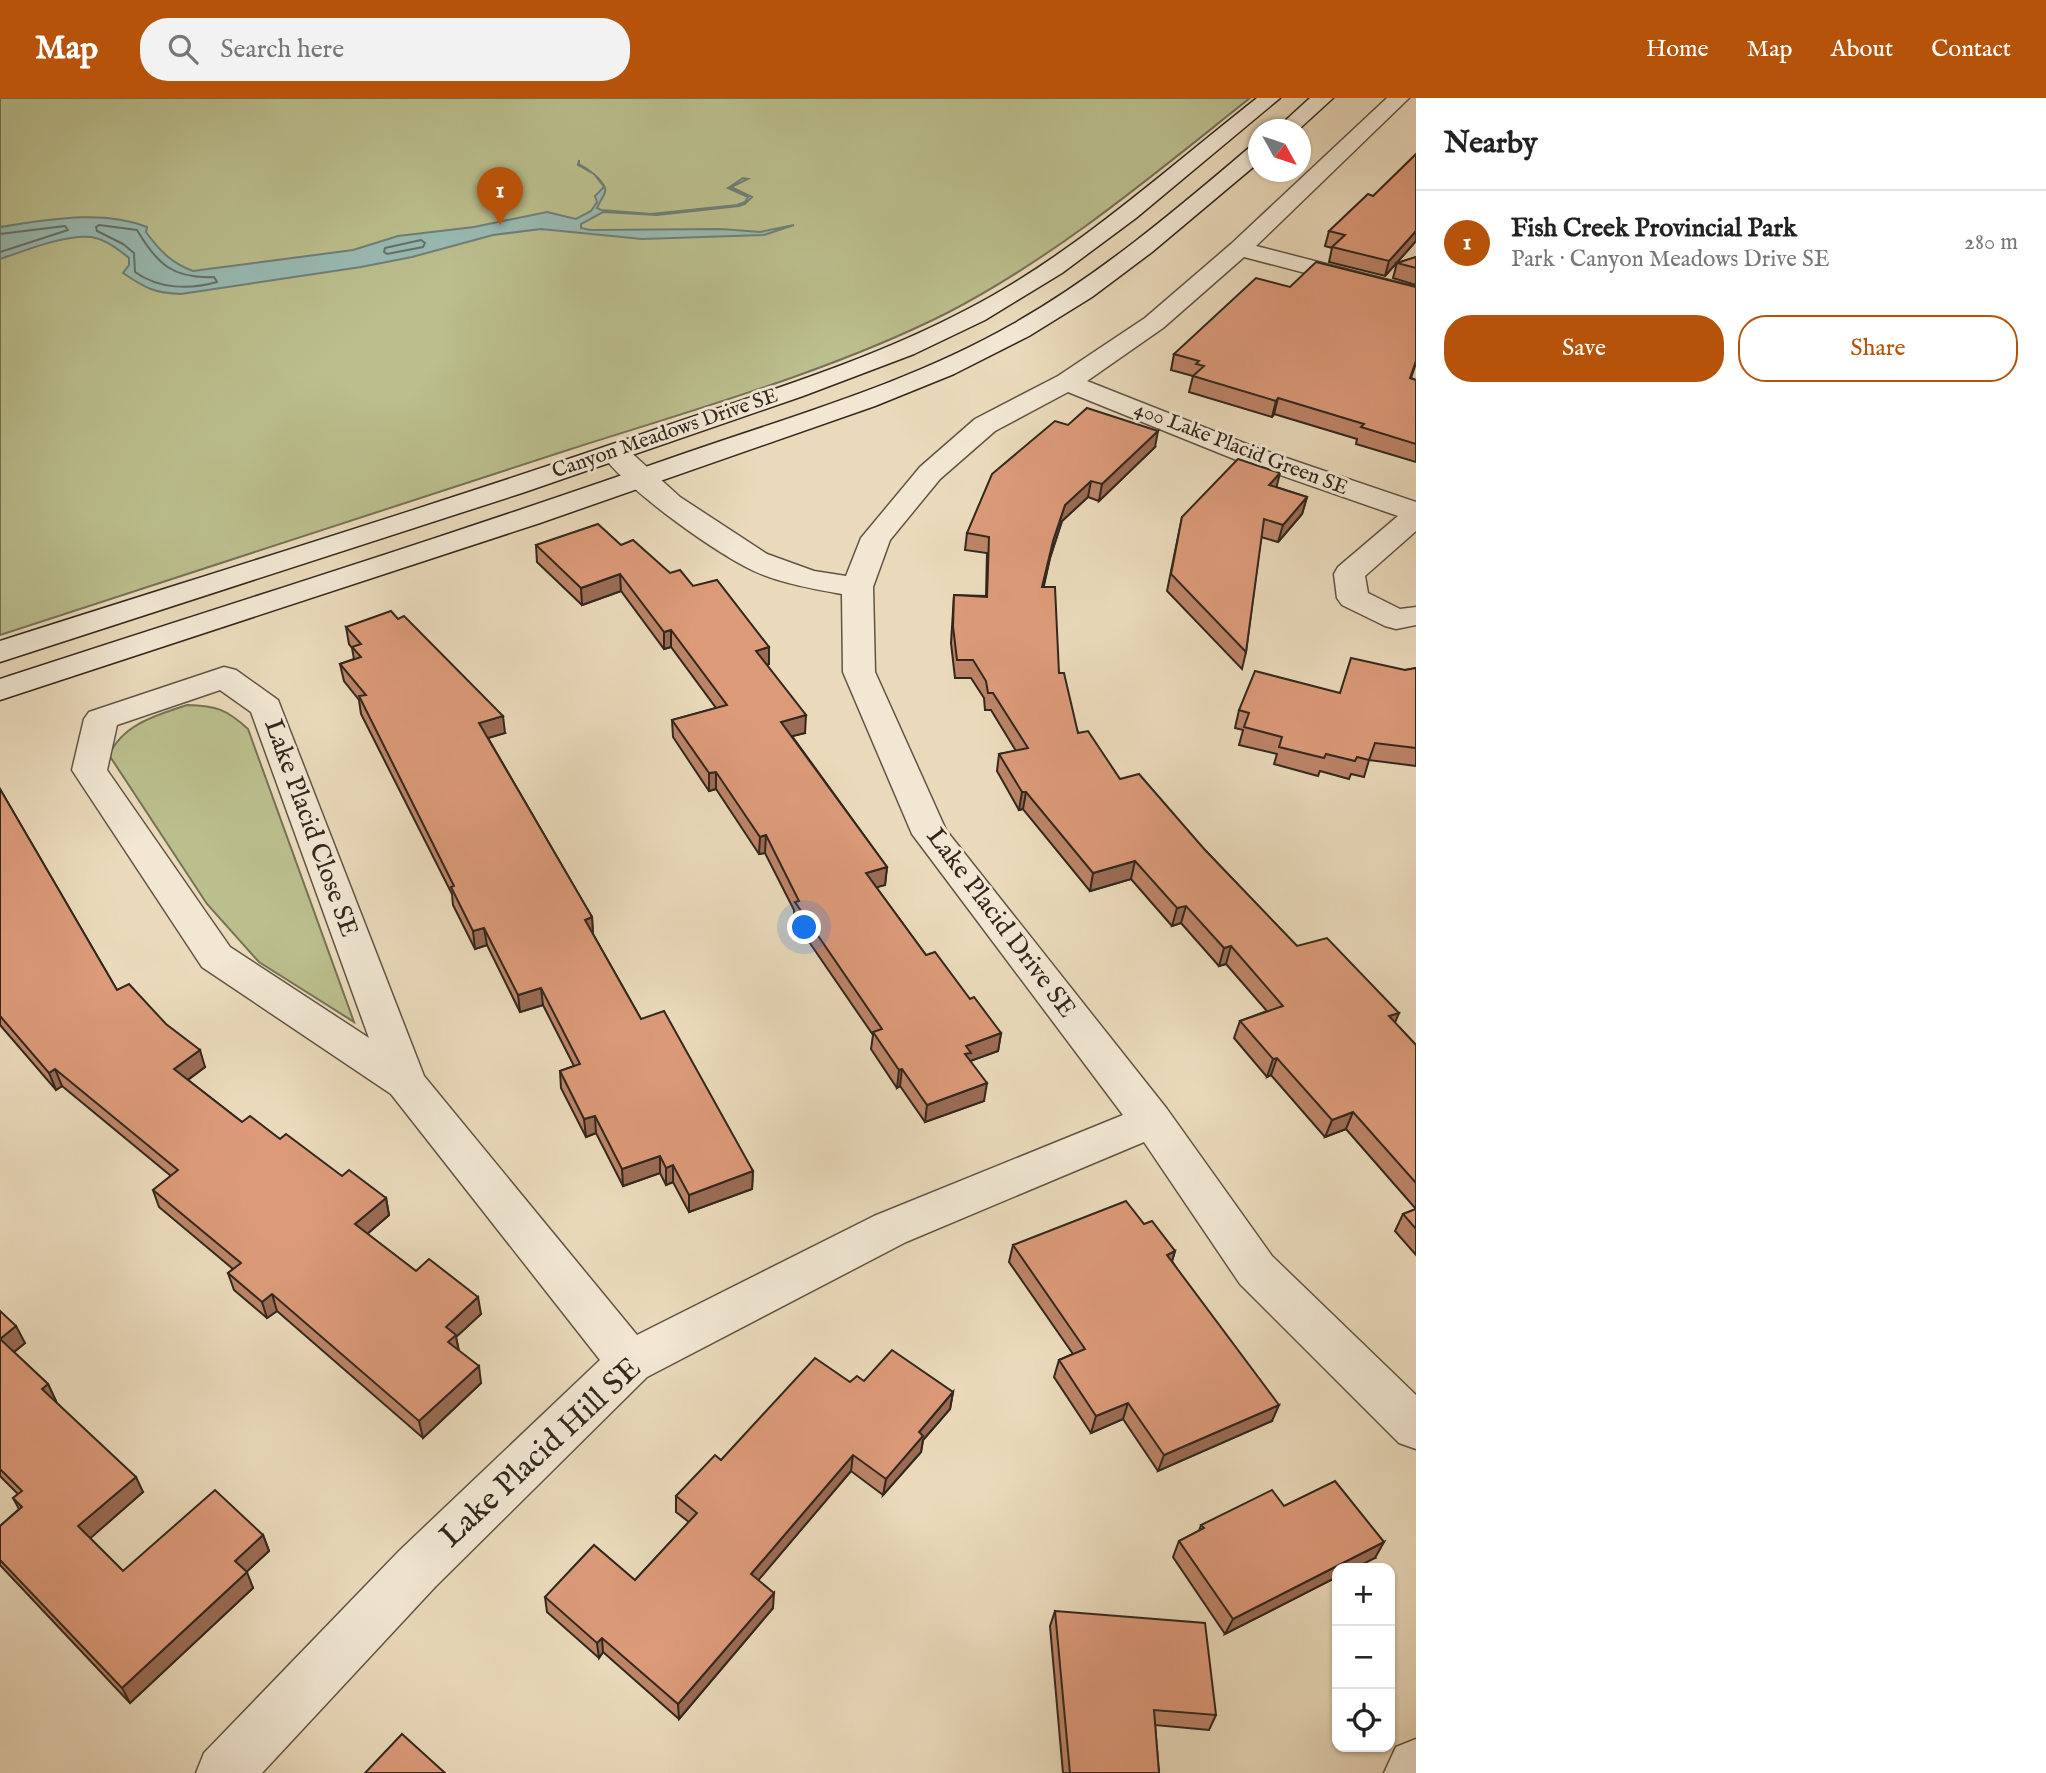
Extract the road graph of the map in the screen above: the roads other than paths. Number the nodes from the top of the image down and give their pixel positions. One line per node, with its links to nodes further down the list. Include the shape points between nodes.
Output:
1 (1270, 98): 9 (street, Canyon Meadows Drive SE, via 1100,233 978,314 908,347)
2 (1323, 98): 4 (street)
3 (1399, 98): 6 (street, Lake Placid Drive SE)
4 (1299, 119)
5 (1248, 160): 10 (street, Canyon Meadows Drive SE, via 1148,245 1020,331 885,392)
6 (1239, 249): 7 (street); 8 (street, Lake Placid Drive SE, via 1154,323)
7 (1416, 295)
8 (1068, 382): 11 (street, 400 Lake Placid Green SE, via 1244,453); 12 (street, Lake Placid Drive SE, via 985,425 930,473 876,538)
9 (615, 453): 10 (street); 14 (street, Canyon Meadows Drive SE)
10 (645, 478): 12 (street, via 670,503 756,560 808,579); 15 (street, Canyon Meadows Drive SE)
11 (1416, 514): 13 (street, 400 Lake Placid Green SE, via 1349,574 1353,598 1396,619)
12 (857, 587): 17 (street, Lake Placid Drive SE, via 859,672 930,834)
13 (1416, 617)
14 (0, 652)
15 (0, 690)
16 (406, 1083): 16 (street, Lake Placid Close SE, via 266,707 224,677 101,719 89,771 216,957); 18 (street, Lake Placid Close SE)
17 (1152, 1121): 18 (street, Lake Placid Hill SE, via 890,1228); 19 (street, Lake Placid Drive SE, via 1256,1270)
18 (630, 1362): 21 (street, Lake Placid Hill SE, via 417,1569)
19 (1416, 1427)
20 (1416, 1767): 22 (street)
21 (224, 1773)
22 (1412, 1773)

